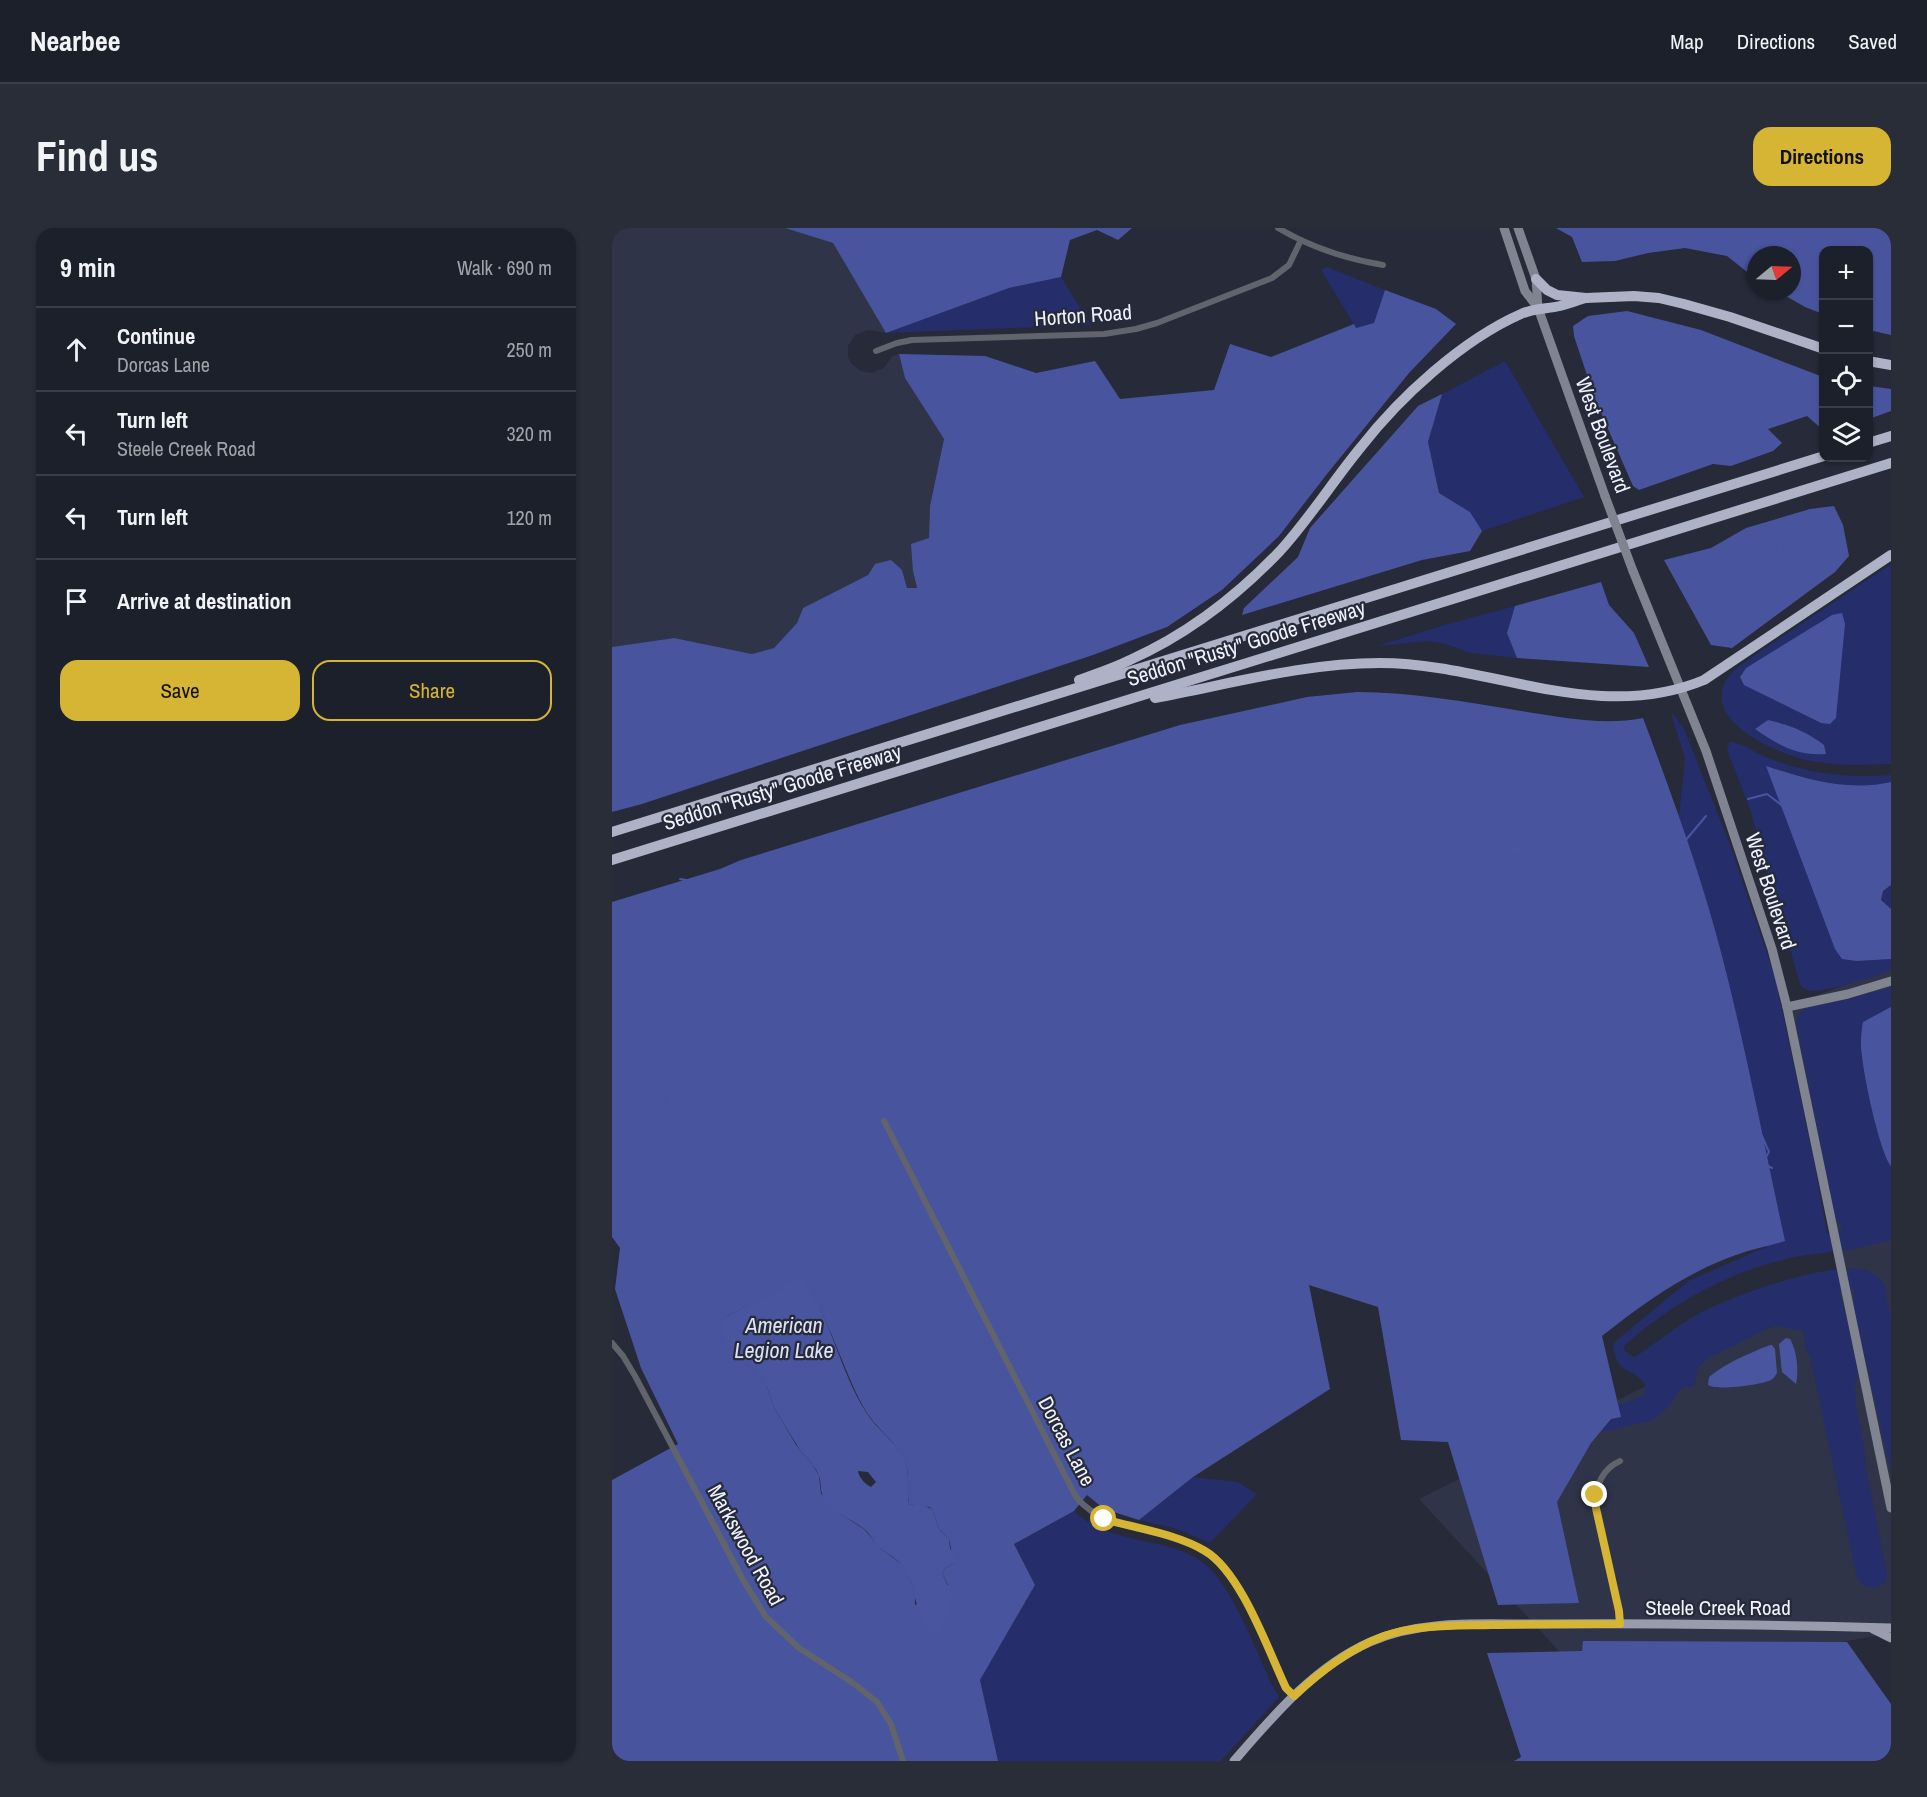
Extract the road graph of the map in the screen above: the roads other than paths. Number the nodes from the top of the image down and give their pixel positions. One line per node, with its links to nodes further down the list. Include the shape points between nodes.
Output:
1 (1278, 228): 4 (street)
2 (1504, 228): 8 (street, West Boulevard, via 1525,291)
3 (1518, 228): 6 (street, West Boulevard)
4 (1301, 240): 5 (street, via 1353,260); 10 (street, Horton Road, via 1289,265 1272,278 1136,329 1076,335 912,340)
5 (1383, 265)
6 (1536, 279): 7 (highway, via 1557,295); 8 (street, West Boulevard)
7 (1586, 298): 8 (highway, via 1559,307); 9 (highway, via 1659,298)
8 (1538, 308): 18 (street, West Boulevard, bridge); 20 (highway, via 1479,339 1413,390 1361,446 1280,551 1236,593 1131,660)
9 (1819, 347)
10 (876, 351)
11 (1873, 362): 12 (highway)
12 (1891, 365)
13 (1891, 436): 14 (highway)
14 (1873, 441)
15 (1819, 458): 20 (highway, Seddon "Rusty" Goode Freeway)
16 (1891, 463): 19 (highway, Seddon "Rusty" Goode Freeway)
17 (1891, 555): 18 (highway, via 1704,680)
18 (1680, 690): 19 (highway, via 1614,697 1580,695 1421,666 1381,663 1275,673); 24 (street, West Boulevard, via 1772,949)
19 (1108, 706): 22 (highway, Seddon "Rusty" Goode Freeway)
20 (998, 712): 21 (highway, Seddon "Rusty" Goode Freeway)
21 (612, 832)
22 (612, 860)
23 (1891, 981): 24 (street)
24 (1787, 1006): 28 (street, West Boulevard)
25 (884, 1121): 33 (street, Dorcas Lane, via 1076,1497 1086,1509 1104,1519 1187,1543 1211,1555 1241,1592 1286,1688)
26 (612, 1343): 34 (street, Markswood Road, via 635,1376 760,1609 799,1648 877,1702 891,1724)
27 (1620, 1461): 29 (street, via 1605,1471 1595,1502)
28 (1891, 1508)
29 (1620, 1624): 30 (main road, Steele Creek Road); 33 (main road, Steele Creek Road, via 1404,1630 1348,1653)
30 (1868, 1627): 31 (main road, Steele Creek Road); 32 (main road)
31 (1891, 1628)
32 (1891, 1638)
33 (1294, 1696): 35 (main road, Steele Creek Road)
34 (903, 1761)
35 (1234, 1761)

